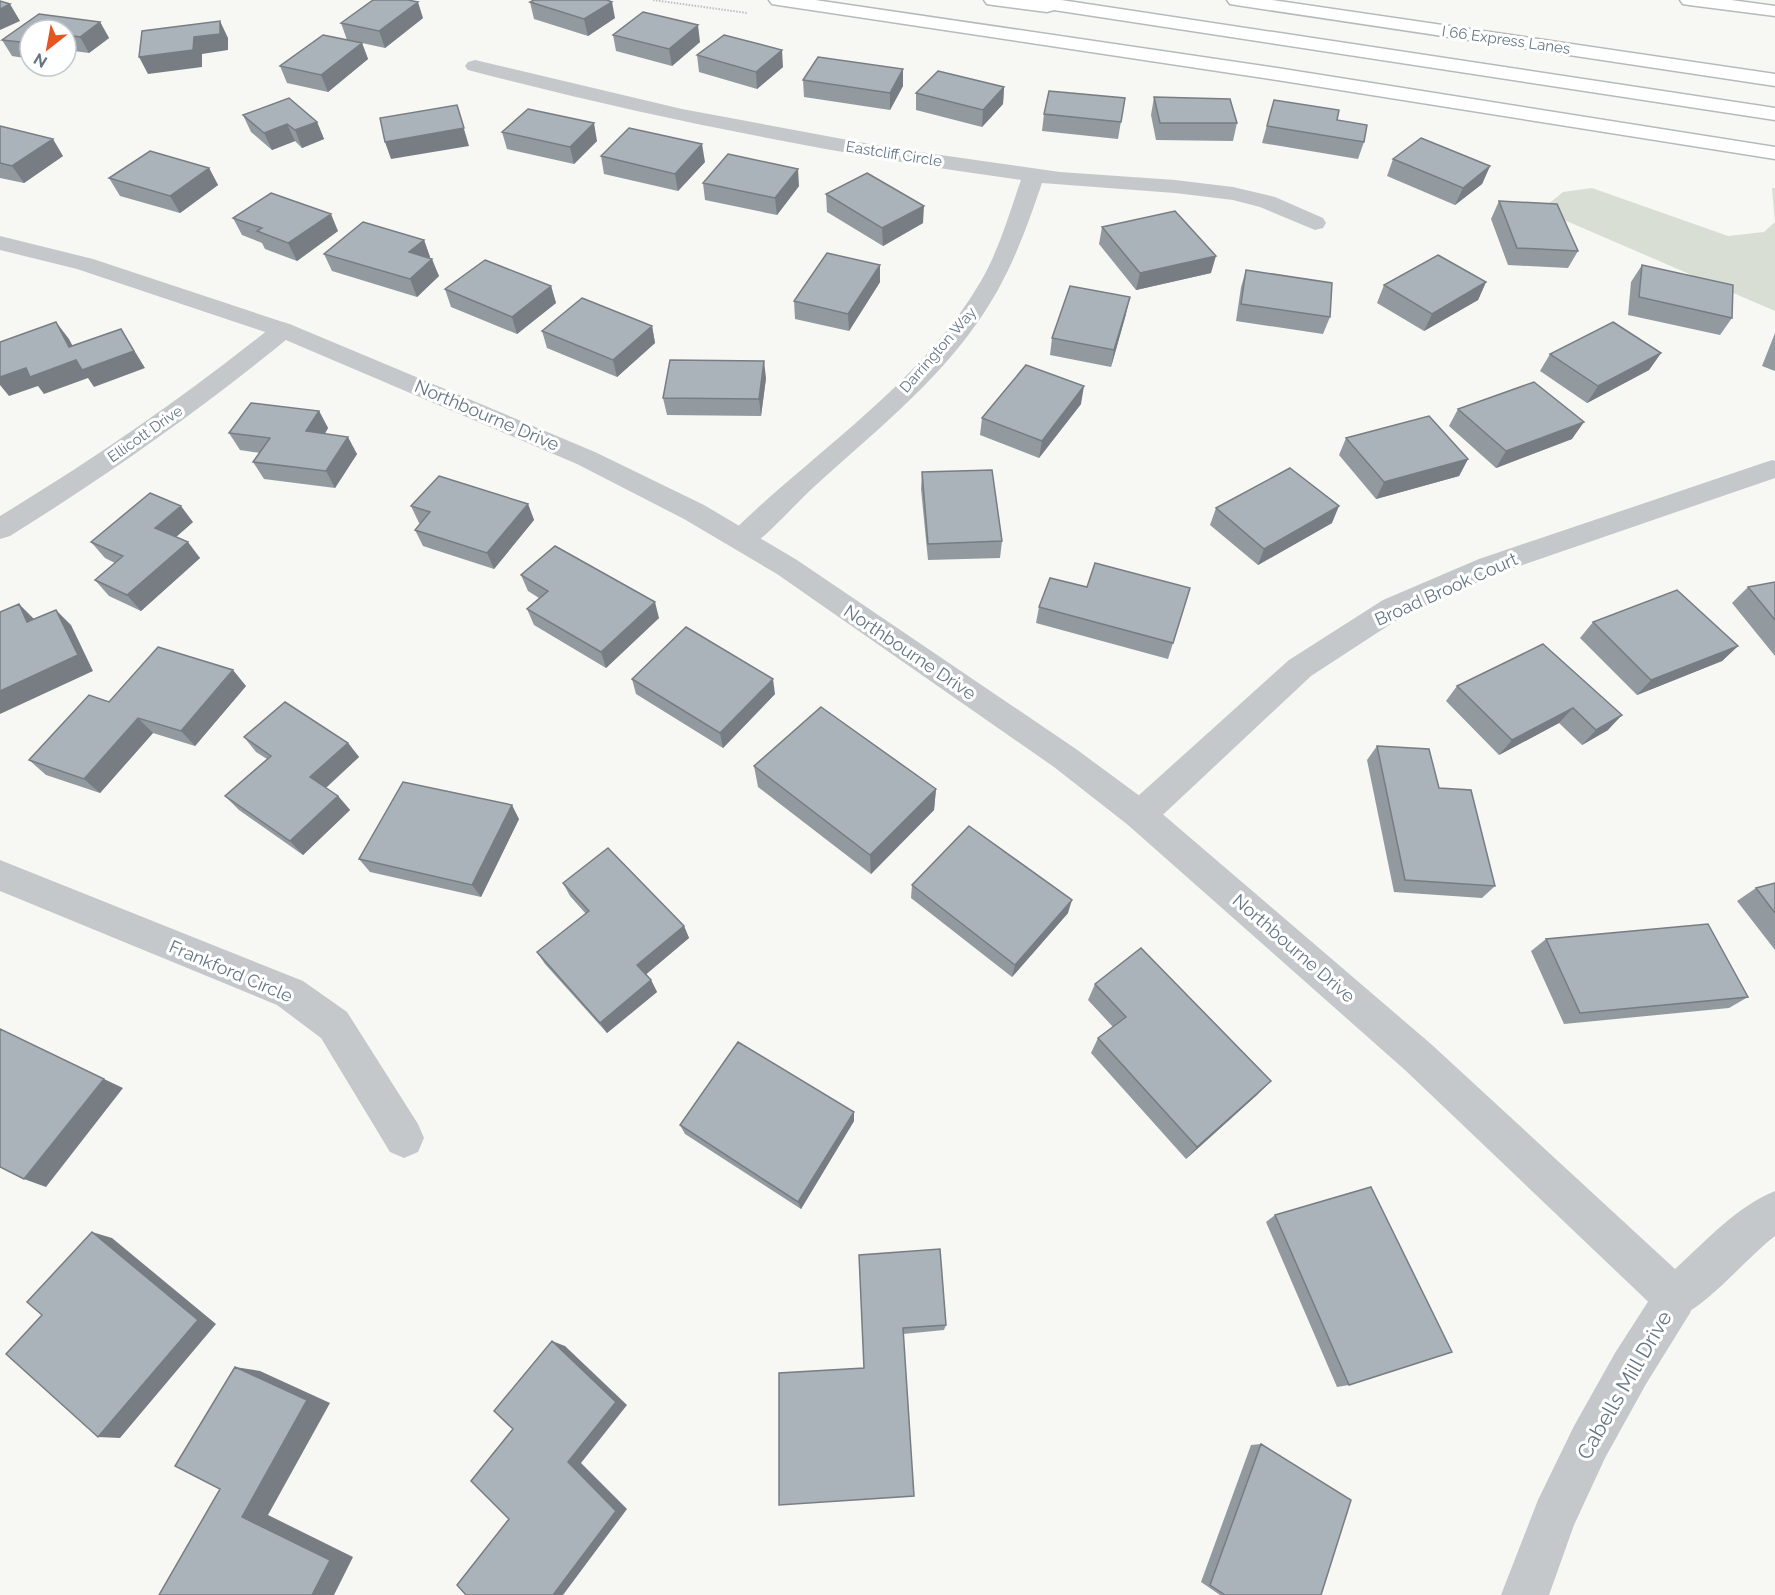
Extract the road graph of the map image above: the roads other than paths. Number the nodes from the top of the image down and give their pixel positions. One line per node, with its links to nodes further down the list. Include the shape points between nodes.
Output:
1 (778, 0): 11 (highway)
2 (993, 0): 7 (highway)
3 (1025, 0): 7 (highway)
4 (1236, 0): 9 (highway, I 66 Express Lanes)
5 (1689, 0): 6 (highway)
6 (1775, 11)
7 (1177, 22): 10 (highway)
8 (475, 66): 12 (street, Eastcliff Circle, via 772,134)
9 (1775, 80)
10 (1775, 114)
11 (1775, 153)
12 (1033, 176): 13 (street, Eastcliff Circle, via 1227,193 1263,200); 18 (street, Darrington Way, via 1011,244 965,322 912,384)
13 (1315, 223)
14 (0, 243): 15 (street, Northbourne Drive, via 85,264)
15 (283, 330): 17 (street, Ellicott Drive, via 133,445); 18 (street, Northbourne Drive, via 586,458)
16 (1772, 469): 19 (street, Broad Brook Court, via 1489,566 1393,608 1300,668)
17 (0, 529)
18 (742, 539): 19 (street, Northbourne Drive, via 1065,758)
19 (1140, 815): 23 (street, Northbourne Drive, via 1418,1058)
20 (0, 875): 21 (street, Frankford Circle, via 290,993 334,1025)
21 (404, 1138)
22 (1775, 1211): 23 (street, Cabells Mill Drive)
23 (1675, 1298): 24 (street, Cabells Mill Drive, via 1635,1358 1580,1458)
24 (1525, 1595)

